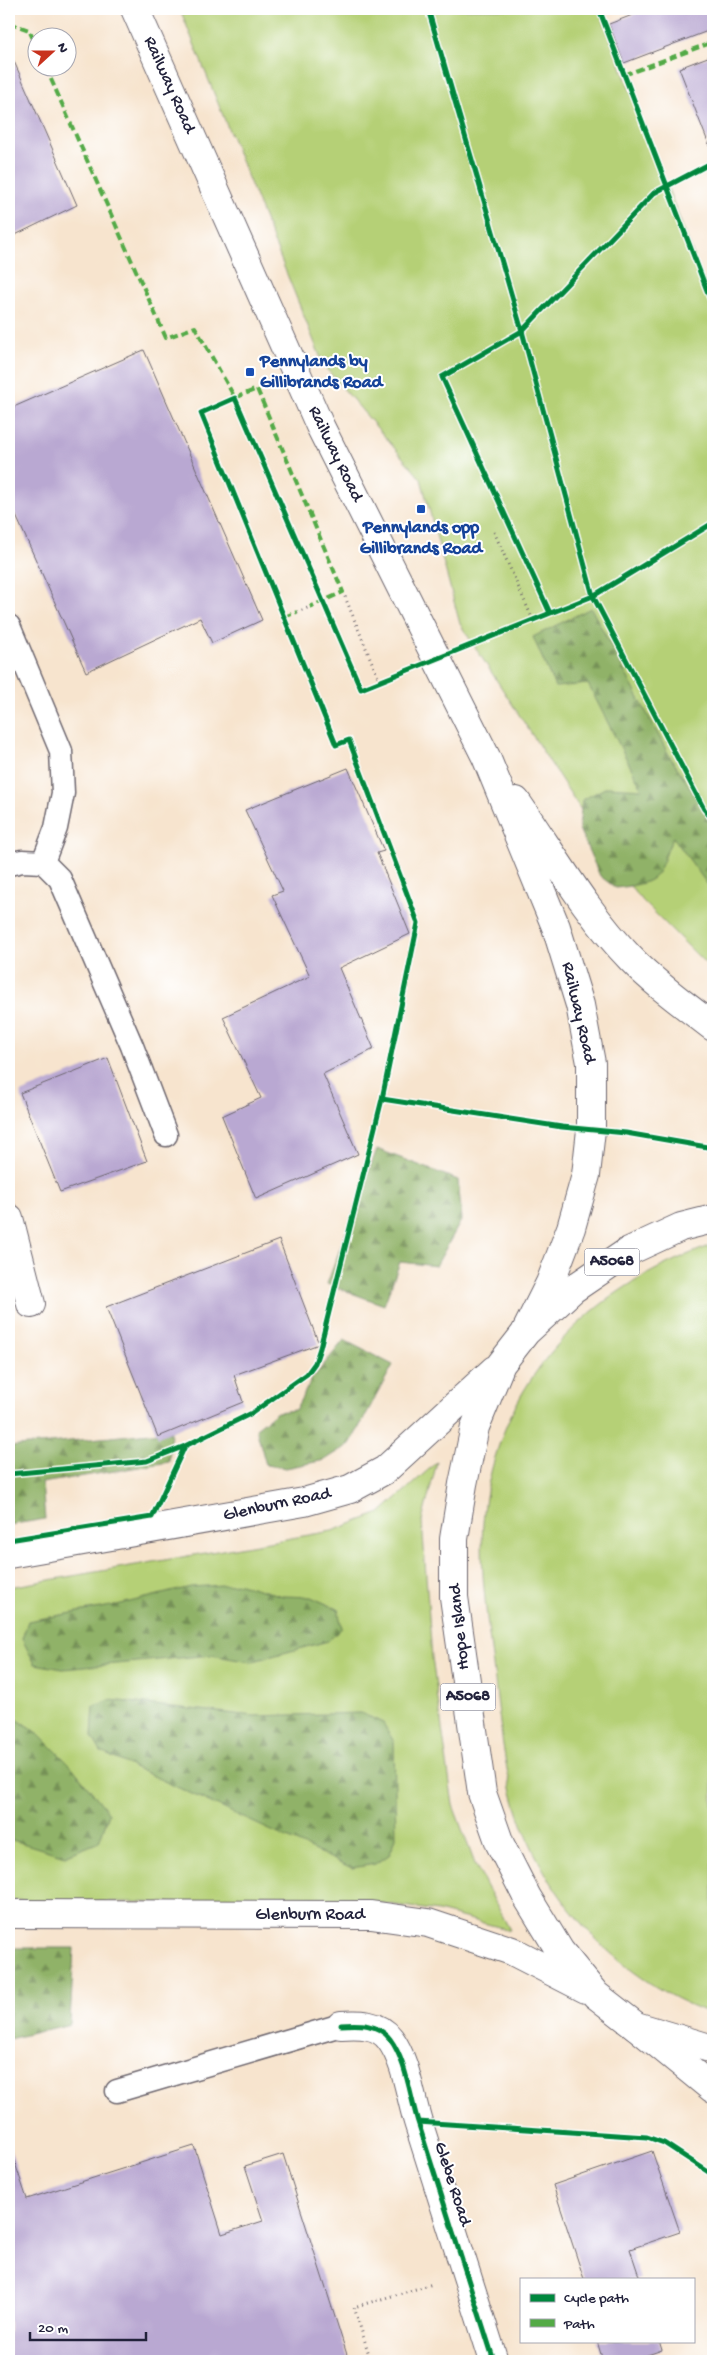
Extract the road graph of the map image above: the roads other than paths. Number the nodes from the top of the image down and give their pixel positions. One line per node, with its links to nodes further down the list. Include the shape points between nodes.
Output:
1 (135, 9): 3 (main road, Railway Road, via 320,426)
2 (9, 626): 4 (lane, via 61,750 64,792 56,828)
3 (486, 757): 6 (main road, Railway Road, via 601,924 662,988); 11 (main road, Railway Road, via 556,927 580,1005 592,1063 592,1130 586,1175 571,1228 550,1283)
4 (43, 862): 5 (lane); 7 (lane, via 60,879 132,1046)
5 (9, 864)
6 (713, 1027)
7 (166, 1135)
8 (9, 1218): 10 (main road)
9 (713, 1219): 11 (main road, Hope Island / A5068, via 681,1227 629,1251 573,1289)
10 (31, 1304)
11 (526, 1332): 12 (main road, Hope Island / A5068)
12 (501, 1364): 13 (main road, Glenburn Road / A5068, via 385,1470 350,1489 304,1502); 15 (main road, Hope Island / A5068, via 475,1427 454,1539 454,1597 481,1783 500,1844 526,1897 560,1951)
13 (9, 1554)
14 (9, 1914): 15 (main road, Glenburn Road / A5068, via 380,1916 428,1923 512,1951)
15 (596, 1995): 17 (main road, Hope Island / A5068)
16 (341, 2025): 20 (lane); 21 (main road, Glebe Road, via 377,2027 390,2038 400,2056)
17 (636, 2026): 18 (main road, Hope Island / A5068); 19 (main road)
18 (713, 2050)
19 (713, 2089)
20 (117, 2091)
21 (494, 2361)

